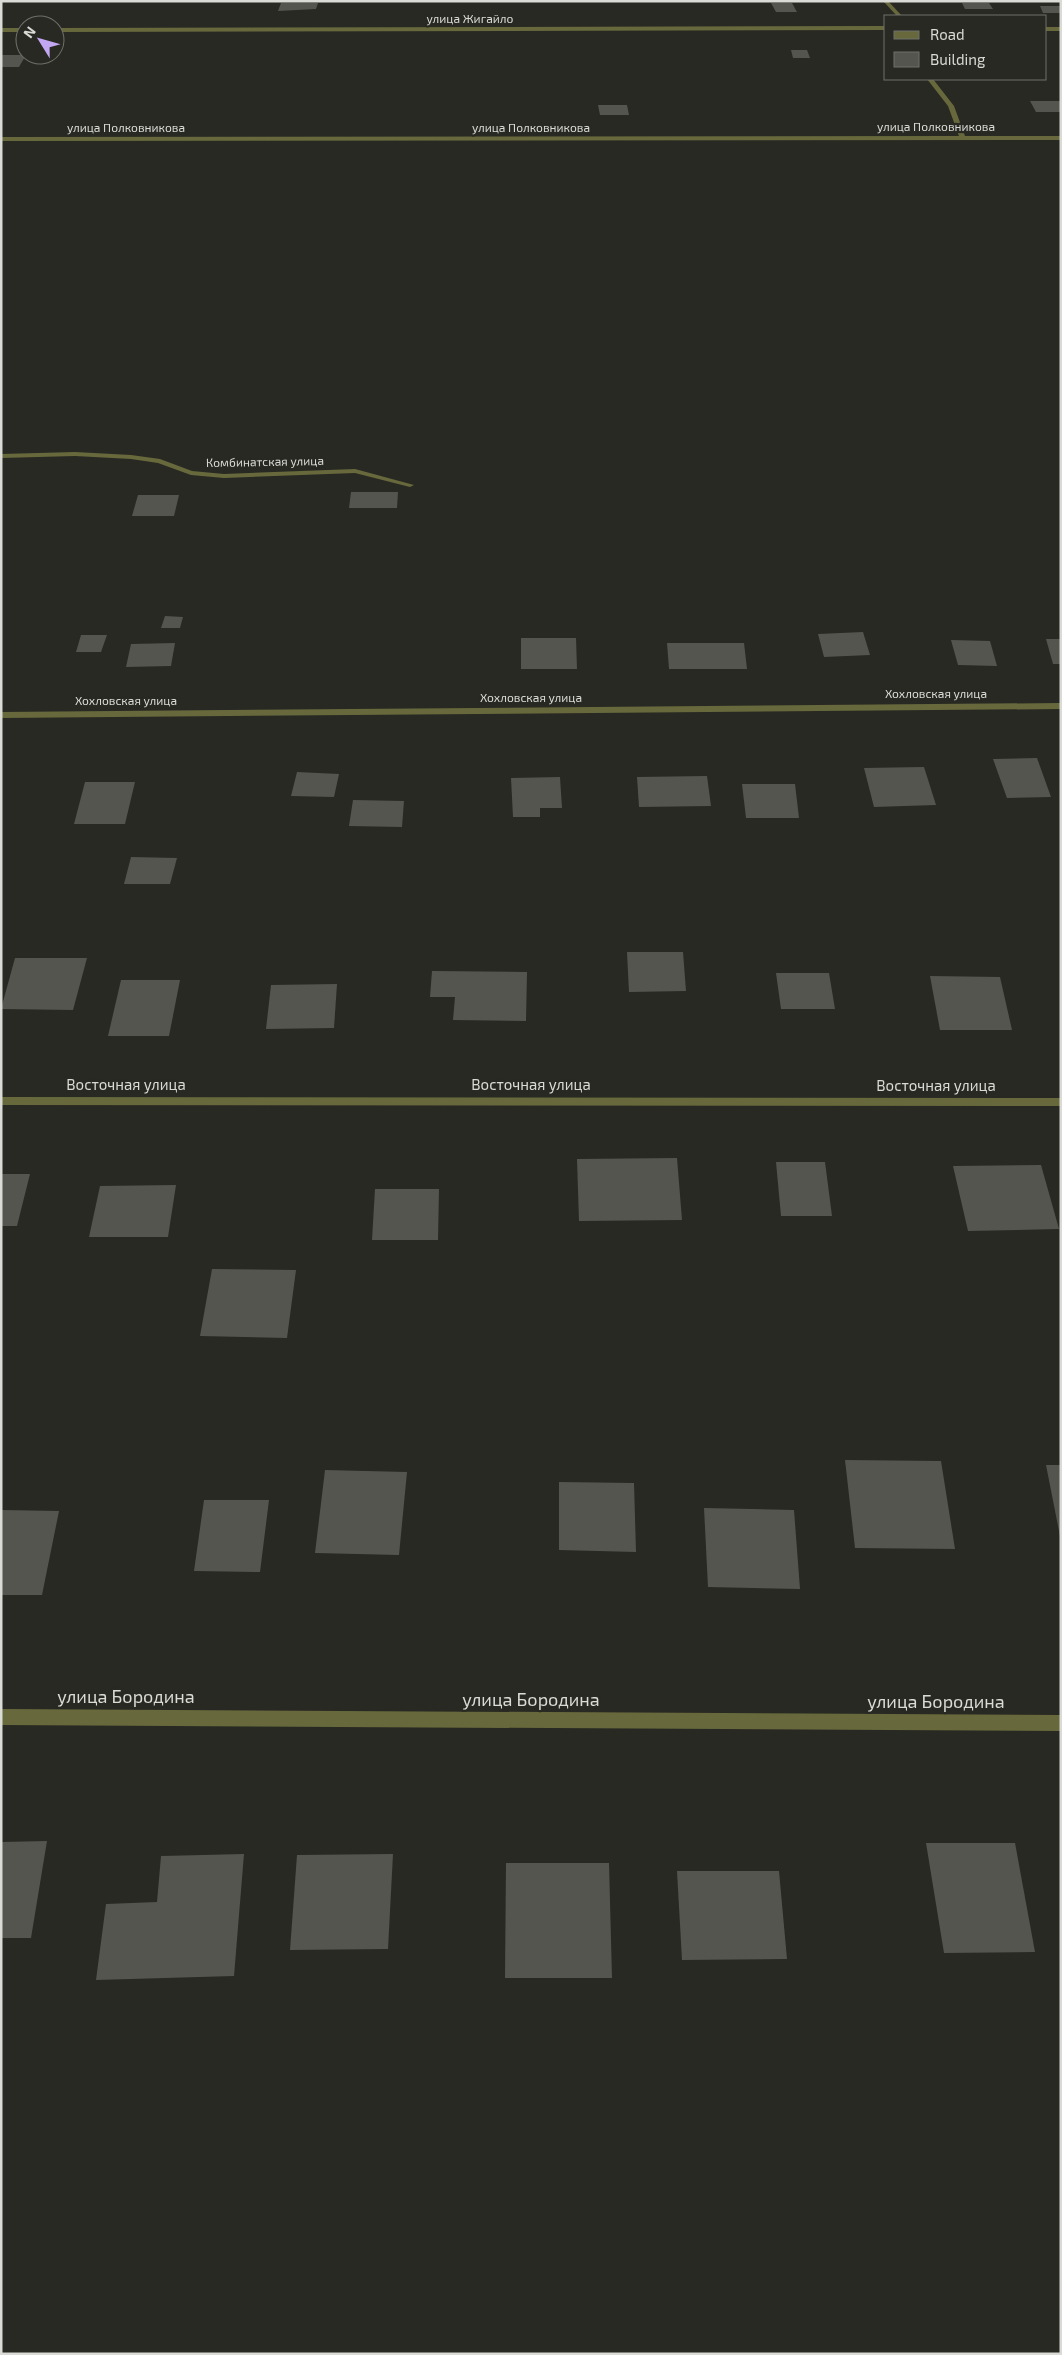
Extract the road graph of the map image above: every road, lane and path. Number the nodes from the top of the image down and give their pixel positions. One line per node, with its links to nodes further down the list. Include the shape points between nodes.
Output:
1 (885, 1): 2 (street)
2 (899, 15)
3 (884, 28): 8 (street, улица Жигайло)
4 (1047, 29): 5 (street)
5 (1061, 29)
6 (1, 30): 7 (street)
7 (15, 30)
8 (65, 30)
9 (931, 80): 10 (street, via 951,106)
10 (963, 138): 11 (street, улица Полковникова); 12 (street, улица Полковникова)
11 (1061, 138)
12 (1, 139)
13 (1, 456): 14 (street, Комбинатская улица, via 75,454 131,457 160,461 190,473 224,476 355,471)
14 (410, 485)
15 (1061, 706): 16 (street, Хохловская улица)
16 (1, 715)
17 (1, 1102): 18 (street, Восточная улица)
18 (1061, 1102)
19 (1, 1717): 20 (street, улица Бородина)
20 (1061, 1723)

